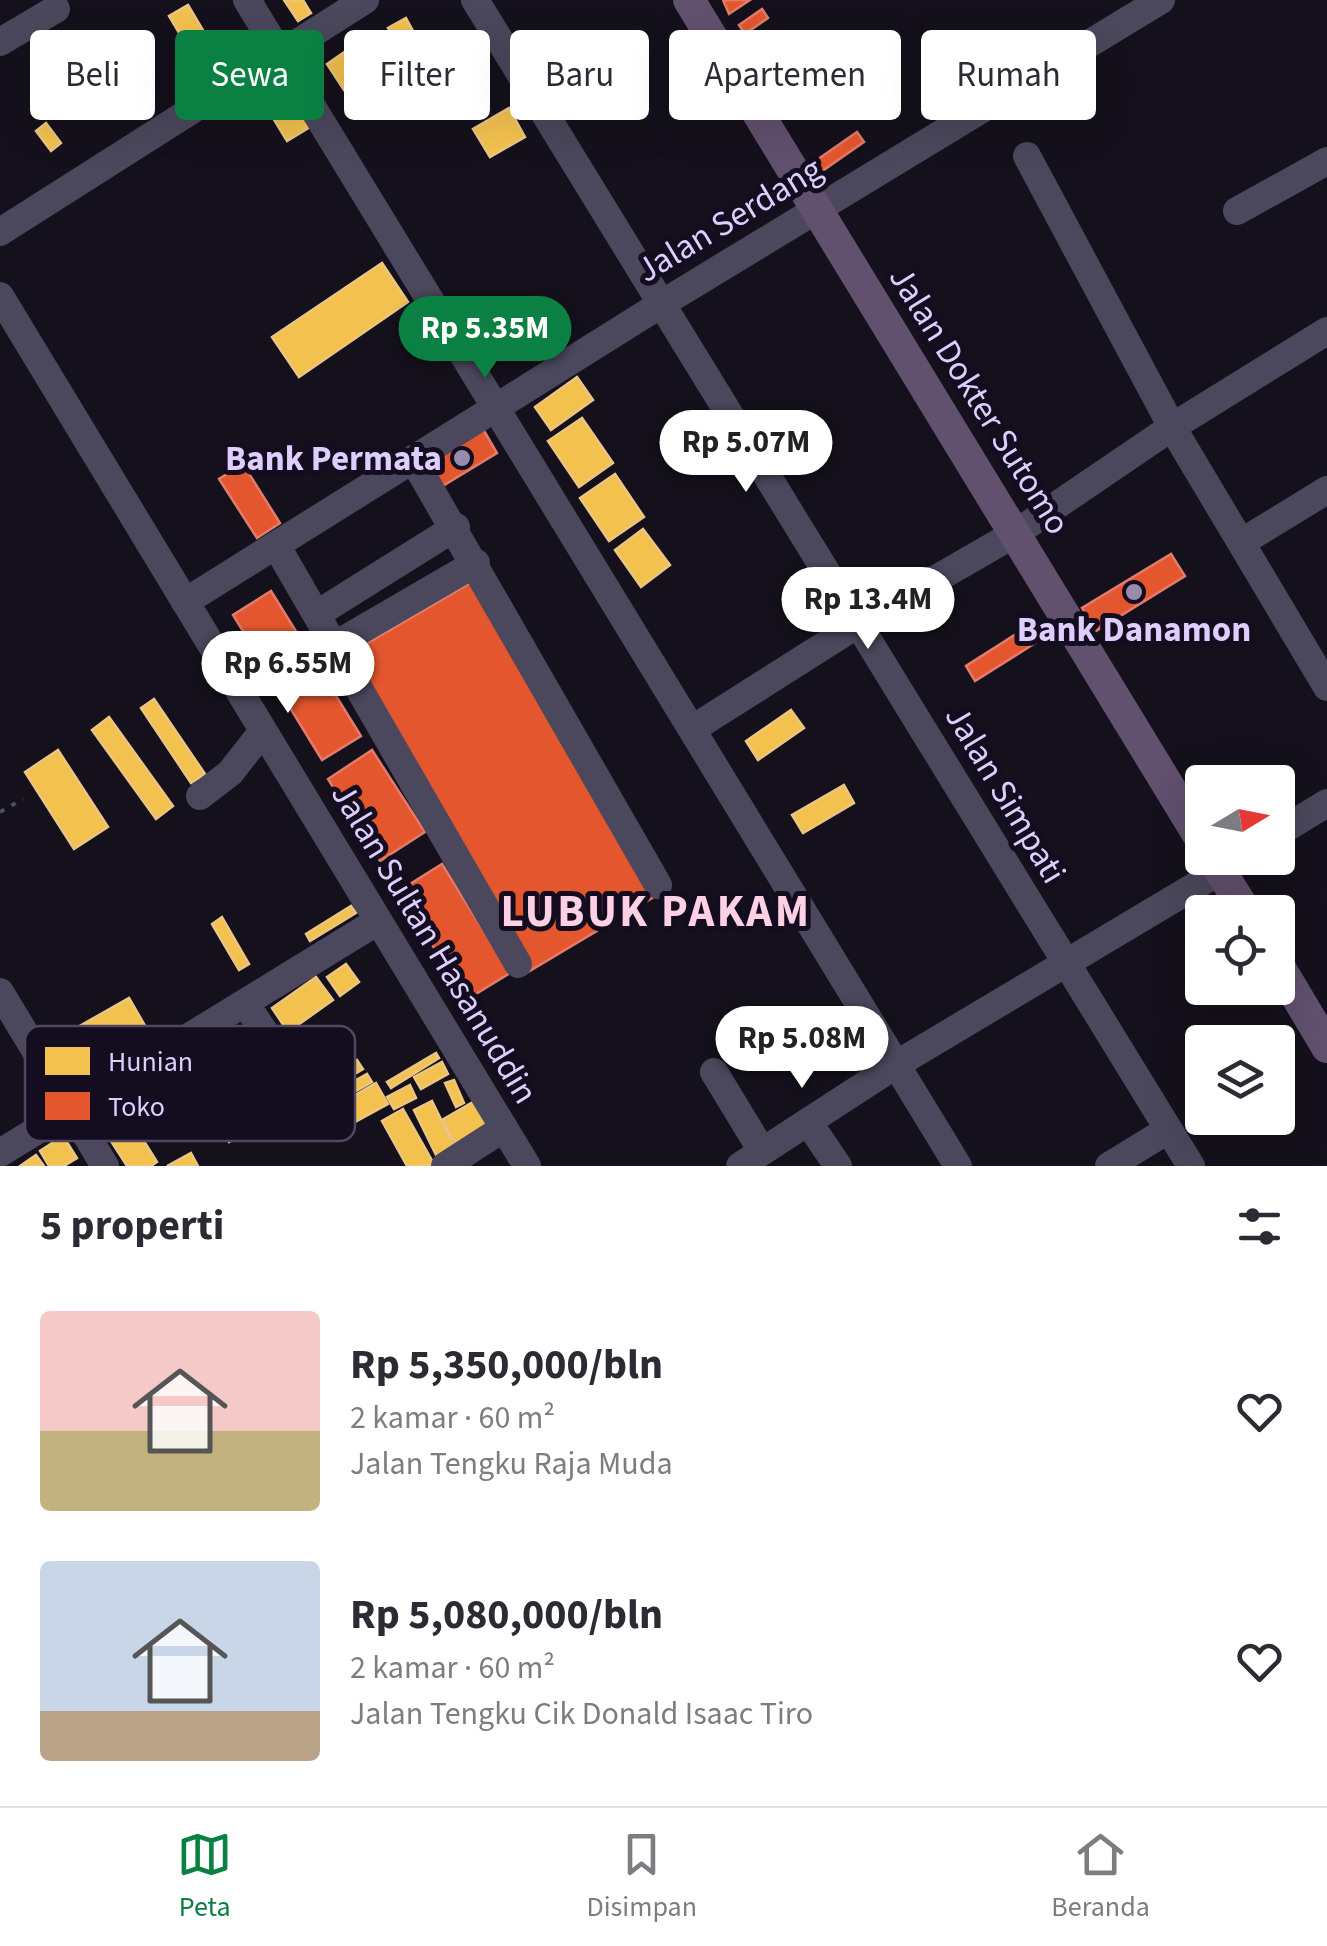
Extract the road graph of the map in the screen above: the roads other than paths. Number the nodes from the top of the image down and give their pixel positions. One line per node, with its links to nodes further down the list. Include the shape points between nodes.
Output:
1 (247, 0): 7 (street)
2 (365, 0): 8 (street)
3 (474, 0): 18 (street, Jalan Simpati)
4 (1161, 0): 14 (street, Jalan Serdang)
5 (698, 4): 14 (main road, Jalan Dokter Sutomo)
6 (56, 9): 9 (street)
7 (265, 30)
8 (315, 30)
9 (0, 42)
10 (175, 119): 16 (street)
11 (320, 120): 20 (street)
12 (1027, 156): 21 (street)
13 (1327, 161): 15 (street)
14 (816, 210): 18 (street, Jalan Serdang); 25 (main road, Jalan Dokter Sutomo)
15 (1237, 211)
16 (0, 232)
17 (0, 296): 29 (street, Jalan Sultan Hasanuddin)
18 (662, 303): 20 (street, Jalan Serdang); 31 (street, Jalan Simpati)
19 (1327, 332): 21 (street)
20 (496, 408): 22 (street, Jalan Serdang); 34 (street)
21 (1172, 427): 25 (street); 26 (street)
22 (414, 458): 24 (street); 27 (street, Jalan Serdang)
23 (1327, 490): 26 (street)
24 (456, 527): 28 (street); 30 (street)
25 (1016, 534): 31 (street); 38 (main road, Jalan Dokter Sutomo)
26 (1242, 542): 33 (street)
27 (276, 545): 29 (street, Jalan Serdang); 30 (street)
28 (476, 564): 32 (street); 41 (street)
29 (185, 602): 35 (street, Jalan Sultan Hasanuddin)
30 (317, 614): 32 (street)
31 (858, 624): 34 (street); 43 (street, Jalan Simpati)
32 (335, 645): 44 (street)
33 (1327, 687)
34 (694, 728): 52 (street)
35 (263, 731): 36 (street, via 230,773); 42 (street, Jalan Sultan Hasanuddin)
36 (200, 796)
37 (1327, 803): 39 (street)
38 (1185, 813)
39 (1295, 823)
40 (1204, 875): 43 (street)
41 (658, 884)
42 (378, 922): 46 (street); 55 (street, Jalan Sultan Hasanuddin)
43 (1065, 962): 52 (street); 56 (street, Jalan Simpati)
44 (518, 964)
45 (1295, 993): 51 (main road)
46 (245, 1004): 48 (street); 49 (street)
47 (4, 1006): 50 (street)
48 (209, 1026)
49 (260, 1026)
50 (25, 1039)
51 (1327, 1047)
52 (896, 1064): 54 (street); 65 (street)
53 (714, 1072): 60 (street)
54 (808, 1122): 60 (street); 64 (street)
55 (504, 1128): 62 (street); 63 (street, Jalan Sultan Hasanuddin)
56 (1168, 1130): 66 (street); 67 (street, Jalan Simpati)
57 (25, 1138): 59 (street)
58 (89, 1141): 61 (street)
59 (0, 1153)
60 (751, 1159)
61 (104, 1166)
62 (444, 1166)
63 (527, 1166)
64 (838, 1166)
65 (958, 1166)
66 (1109, 1166)
67 (1191, 1166)

